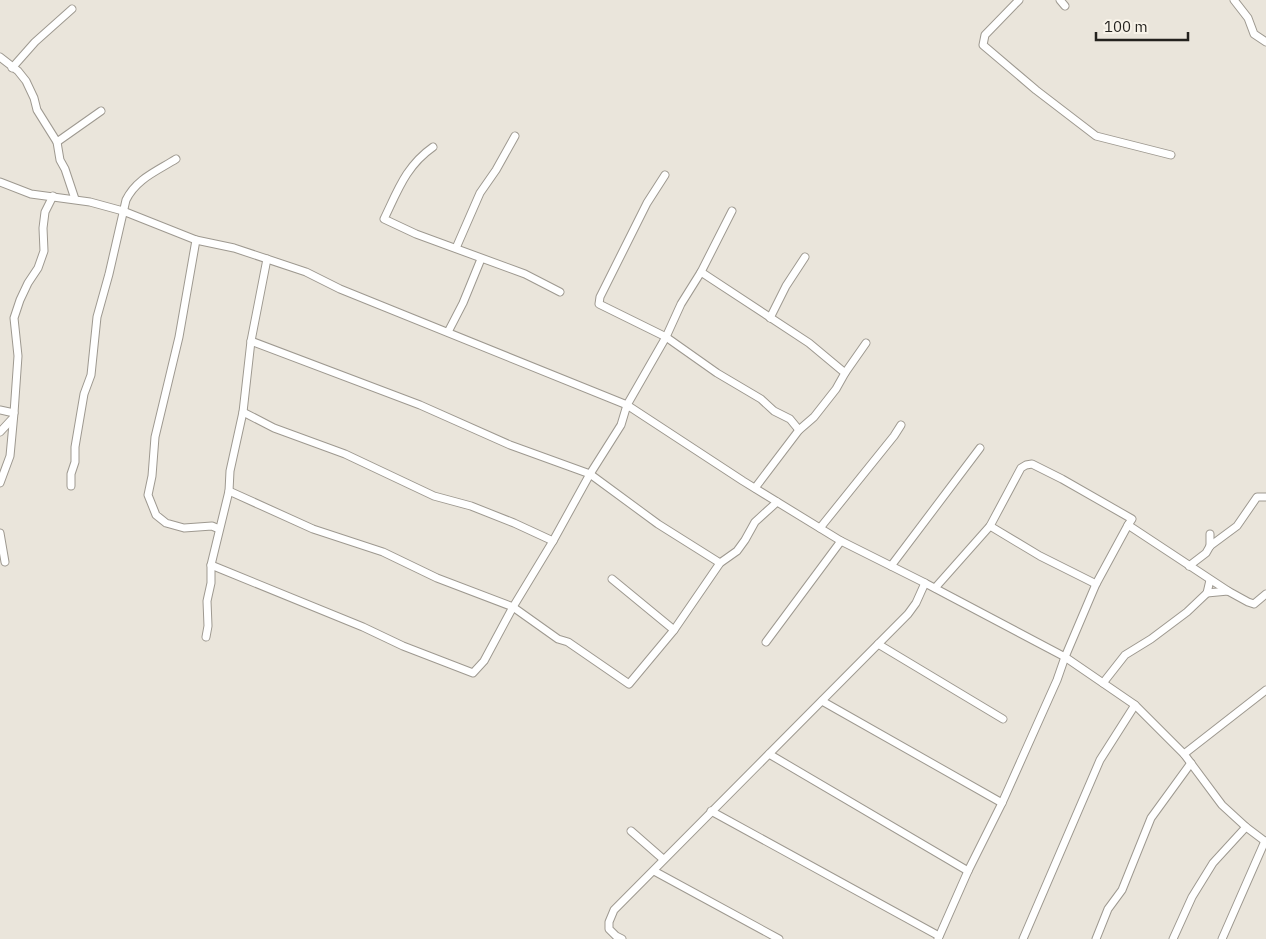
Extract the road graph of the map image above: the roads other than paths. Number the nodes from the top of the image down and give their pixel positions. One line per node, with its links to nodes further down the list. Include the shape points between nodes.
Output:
1 (1019, 0): 11 (street, via 985,36 982,45 1096,136)
2 (1234, 0): 4 (street, via 1248,18 1256,36)
3 (72, 9): 6 (street)
4 (1266, 42)
5 (0, 57): 6 (street)
6 (12, 68): 9 (street, via 26,81 37,110)
7 (101, 111): 9 (street)
8 (515, 136): 20 (street, via 480,193)
9 (57, 142): 16 (street, via 60,160)
10 (433, 147): 20 (street, via 418,157 384,219)
11 (1171, 155)
12 (176, 160): 17 (street, via 136,184)
13 (665, 175): 28 (street, via 599,304)
14 (0, 182): 15 (street, via 31,194)
15 (53, 196): 16 (street); 35 (street, via 45,212 44,251 14,318 18,356)
16 (75, 199): 17 (street)
17 (123, 211): 19 (street); 42 (street, via 97,317 91,375 84,394)
18 (732, 211): 24 (street)
19 (196, 240): 23 (street, via 234,248); 50 (street, via 179,337 155,437 148,495 156,515 166,523 184,528 212,526)
20 (456, 248): 22 (street)
21 (805, 257): 26 (street)
22 (481, 259): 25 (street, via 525,274); 27 (street)
23 (267, 260): 27 (street, via 306,272); 29 (street)
24 (701, 272): 26 (street); 28 (street)
25 (560, 292)
26 (770, 318): 31 (street, via 809,343)
27 (448, 332): 32 (street)
28 (666, 336): 32 (street); 37 (street, via 790,419)
29 (251, 341): 34 (street); 40 (street)
30 (866, 343): 31 (street)
31 (845, 373): 37 (street, via 814,417)
32 (627, 405): 40 (street, via 621,425); 43 (street)
33 (0, 410): 35 (street)
34 (243, 412): 44 (street); 53 (street, via 274,428 345,454 434,496 514,522)
35 (14, 415): 38 (street); 41 (street, via 10,456)
36 (901, 426): 49 (street)
37 (799, 430): 43 (street)
38 (0, 432)
39 (980, 448): 59 (street)
40 (590, 474): 53 (street); 57 (street, via 658,524)
41 (0, 483)
42 (70, 486)
43 (755, 488): 46 (street)
44 (228, 491): 50 (street); 69 (street, via 313,529 384,552 437,578)
45 (1266, 497): 55 (street, via 1257,497 1237,526)
46 (777, 502): 49 (street); 57 (street, via 754,522 737,551)
47 (1128, 525): 48 (street, via 1132,519 1032,464 1021,468); 60 (street); 64 (street)
48 (990, 526): 64 (street); 65 (street)
49 (820, 528): 54 (street)
50 (219, 529): 58 (street)
51 (0, 533): 56 (street)
52 (1210, 534): 55 (street)
53 (553, 541): 69 (street)
54 (841, 541): 59 (street); 72 (street)
55 (1210, 546): 60 (street)
56 (5, 562)
57 (720, 563): 70 (street)
58 (210, 565): 69 (street, via 473,673 484,661); 71 (street)
59 (891, 566): 63 (street)
60 (1189, 566): 62 (street)
61 (612, 579): 70 (street)
62 (1210, 580): 66 (street); 67 (street)
63 (925, 583): 65 (street); 73 (street, via 912,608)
64 (1096, 584): 74 (street)
65 (935, 588): 74 (street)
66 (1228, 591): 67 (street); 68 (street, via 1254,604)
67 (1207, 593): 75 (street, via 1187,612 1125,655)
68 (1266, 594)
69 (512, 608): 70 (street, via 629,684)
70 (674, 630)
71 (206, 637)
72 (766, 642)
73 (878, 644): 77 (street); 79 (street)
74 (1065, 657): 75 (street); 83 (street)
75 (1103, 683): 78 (street)
76 (1266, 690): 81 (street)
77 (822, 701): 80 (street); 83 (street)
78 (1135, 705): 81 (street); 94 (street, via 1100,760)
79 (1003, 718)
80 (770, 754): 84 (street); 90 (street)
81 (1184, 754): 82 (street)
82 (1191, 763): 85 (street, via 1222,805); 95 (street, via 1151,818 1122,890 1108,909)
83 (1002, 803): 90 (street)
84 (710, 811): 88 (street); 91 (street)
85 (1246, 827): 87 (street); 96 (street, via 1213,863 1192,897)
86 (631, 831): 88 (street)
87 (1265, 842): 97 (street)
88 (663, 859): 89 (street)
89 (654, 871): 92 (street, via 612,913 609,929); 93 (street)
90 (968, 871): 91 (street)
91 (938, 938)
92 (622, 939)
93 (779, 939)
94 (1023, 939)
95 (1096, 939)
96 (1173, 939)
97 (1222, 939)

